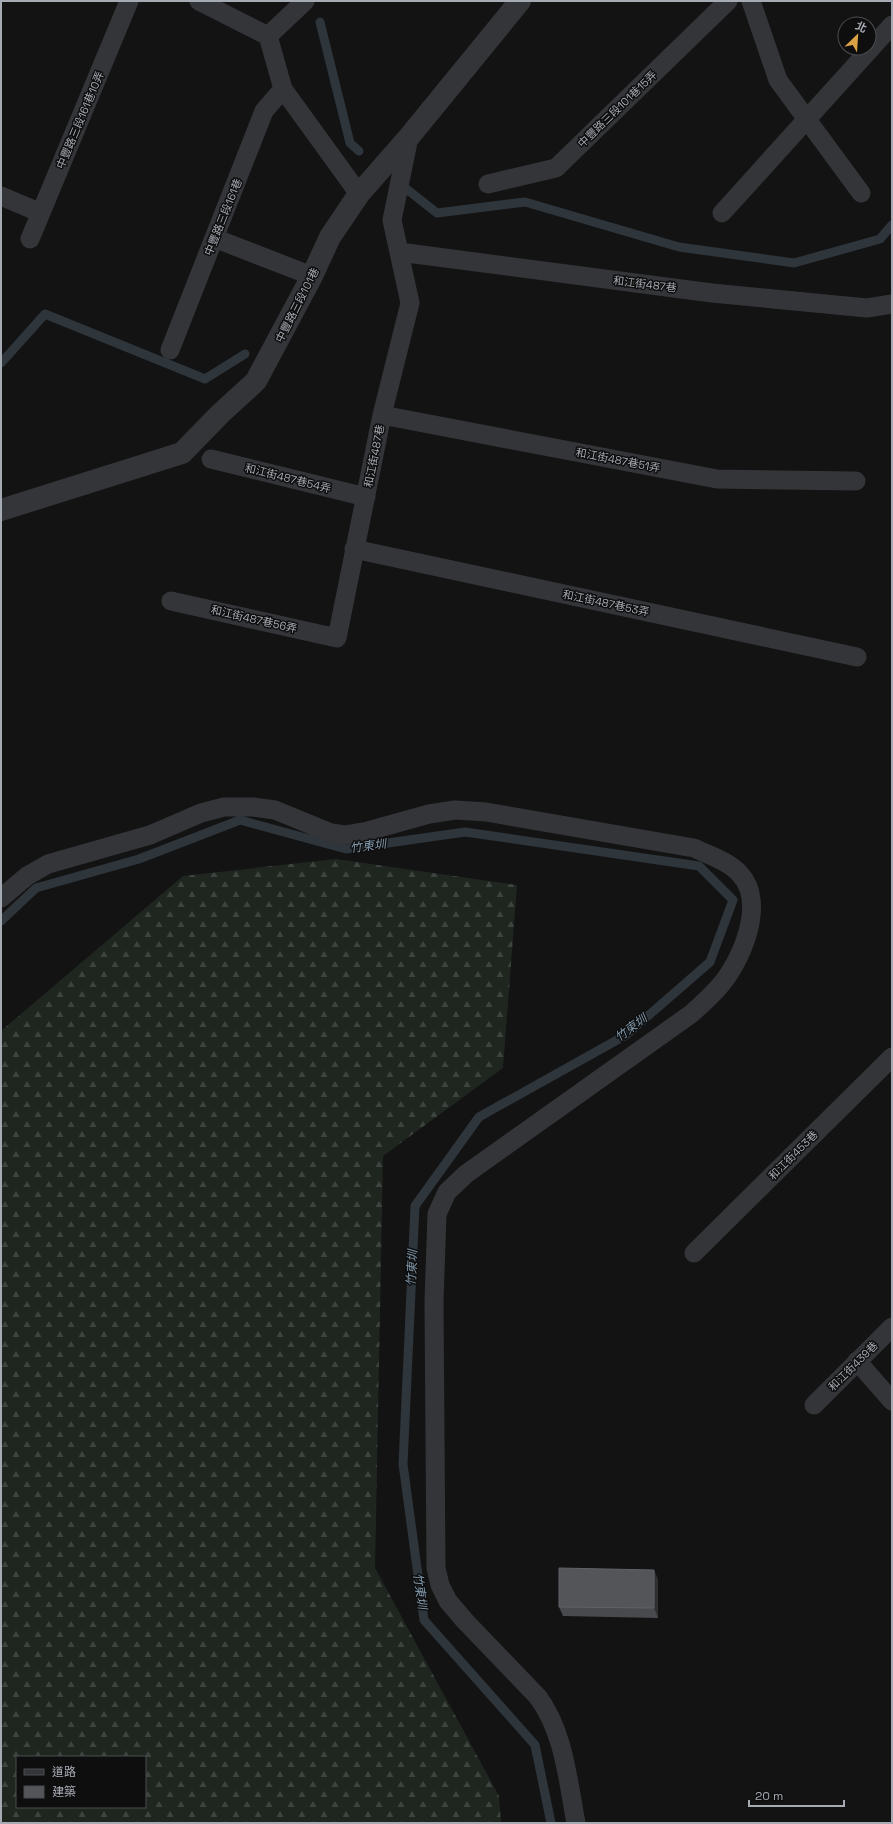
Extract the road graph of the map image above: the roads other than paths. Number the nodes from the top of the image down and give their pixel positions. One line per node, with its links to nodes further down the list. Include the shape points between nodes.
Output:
1 (129, 1): 16 (lane, 中豐路三段161巷10弄)
2 (199, 1): 8 (lane)
3 (305, 1): 8 (lane)
4 (520, 1): 11 (street, 中豐路三段101巷)
5 (728, 1): 12 (lane, 中豐路三段101巷15弄, via 556,168)
6 (751, 1): 10 (lane, via 778,80)
7 (892, 25): 10 (lane)
8 (268, 36): 9 (lane)
9 (283, 89): 14 (lane); 18 (lane, 中豐路三段161巷, via 264,111)
10 (807, 120): 13 (lane); 17 (lane)
11 (409, 137): 14 (street, 中豐路三段101巷); 20 (lane, 和江街487巷, via 392,220)
12 (488, 184)
13 (861, 193)
14 (359, 194): 21 (street, 中豐路三段101巷, via 330,237)
15 (1, 196): 16 (lane)
16 (41, 212): 19 (lane, 中豐路三段161巷10弄)
17 (722, 213)
18 (214, 238): 21 (lane); 23 (lane, 中豐路三段161巷)
19 (30, 239)
20 (399, 252): 22 (lane, 和江街487巷, via 712,293 867,308); 24 (lane, 和江街487巷, via 410,303)
21 (312, 276): 28 (street, 中豐路三段101巷, via 256,381 182,453)
22 (892, 304)
23 (170, 350)
24 (382, 415): 26 (lane, 和江街487巷51弄, via 717,479); 27 (lane, 和江街487巷)
25 (210, 459): 27 (lane, 和江街487巷54弄)
26 (856, 481)
27 (366, 497): 29 (lane, 和江街487巷)
28 (1, 510)
29 (354, 549): 31 (lane, 和江街487巷); 32 (lane, 和江街487巷53弄)
30 (171, 601): 31 (lane, 和江街487巷56弄)
31 (337, 638)
32 (857, 657)
33 (1, 898): 40 (lane, via 27,876 48,864 150,835 201,813 253,806 275,810 331,833 344,835 429,814 455,810 486,812 694,848 718,858 740,874 750,890 751,917 741,954 719,988 691,1014 466,1174 447,1192 437,1214 434,1301 436,1568 440,1585 448,1601 547,1709 561,1746)
34 (892, 1057): 35 (lane, 和江街453巷)
35 (694, 1253)
36 (892, 1327): 37 (lane, 和江街439巷)
37 (857, 1361): 38 (lane); 39 (lane, 和江街439巷)
38 (892, 1401)
39 (814, 1405)
40 (576, 1823)

